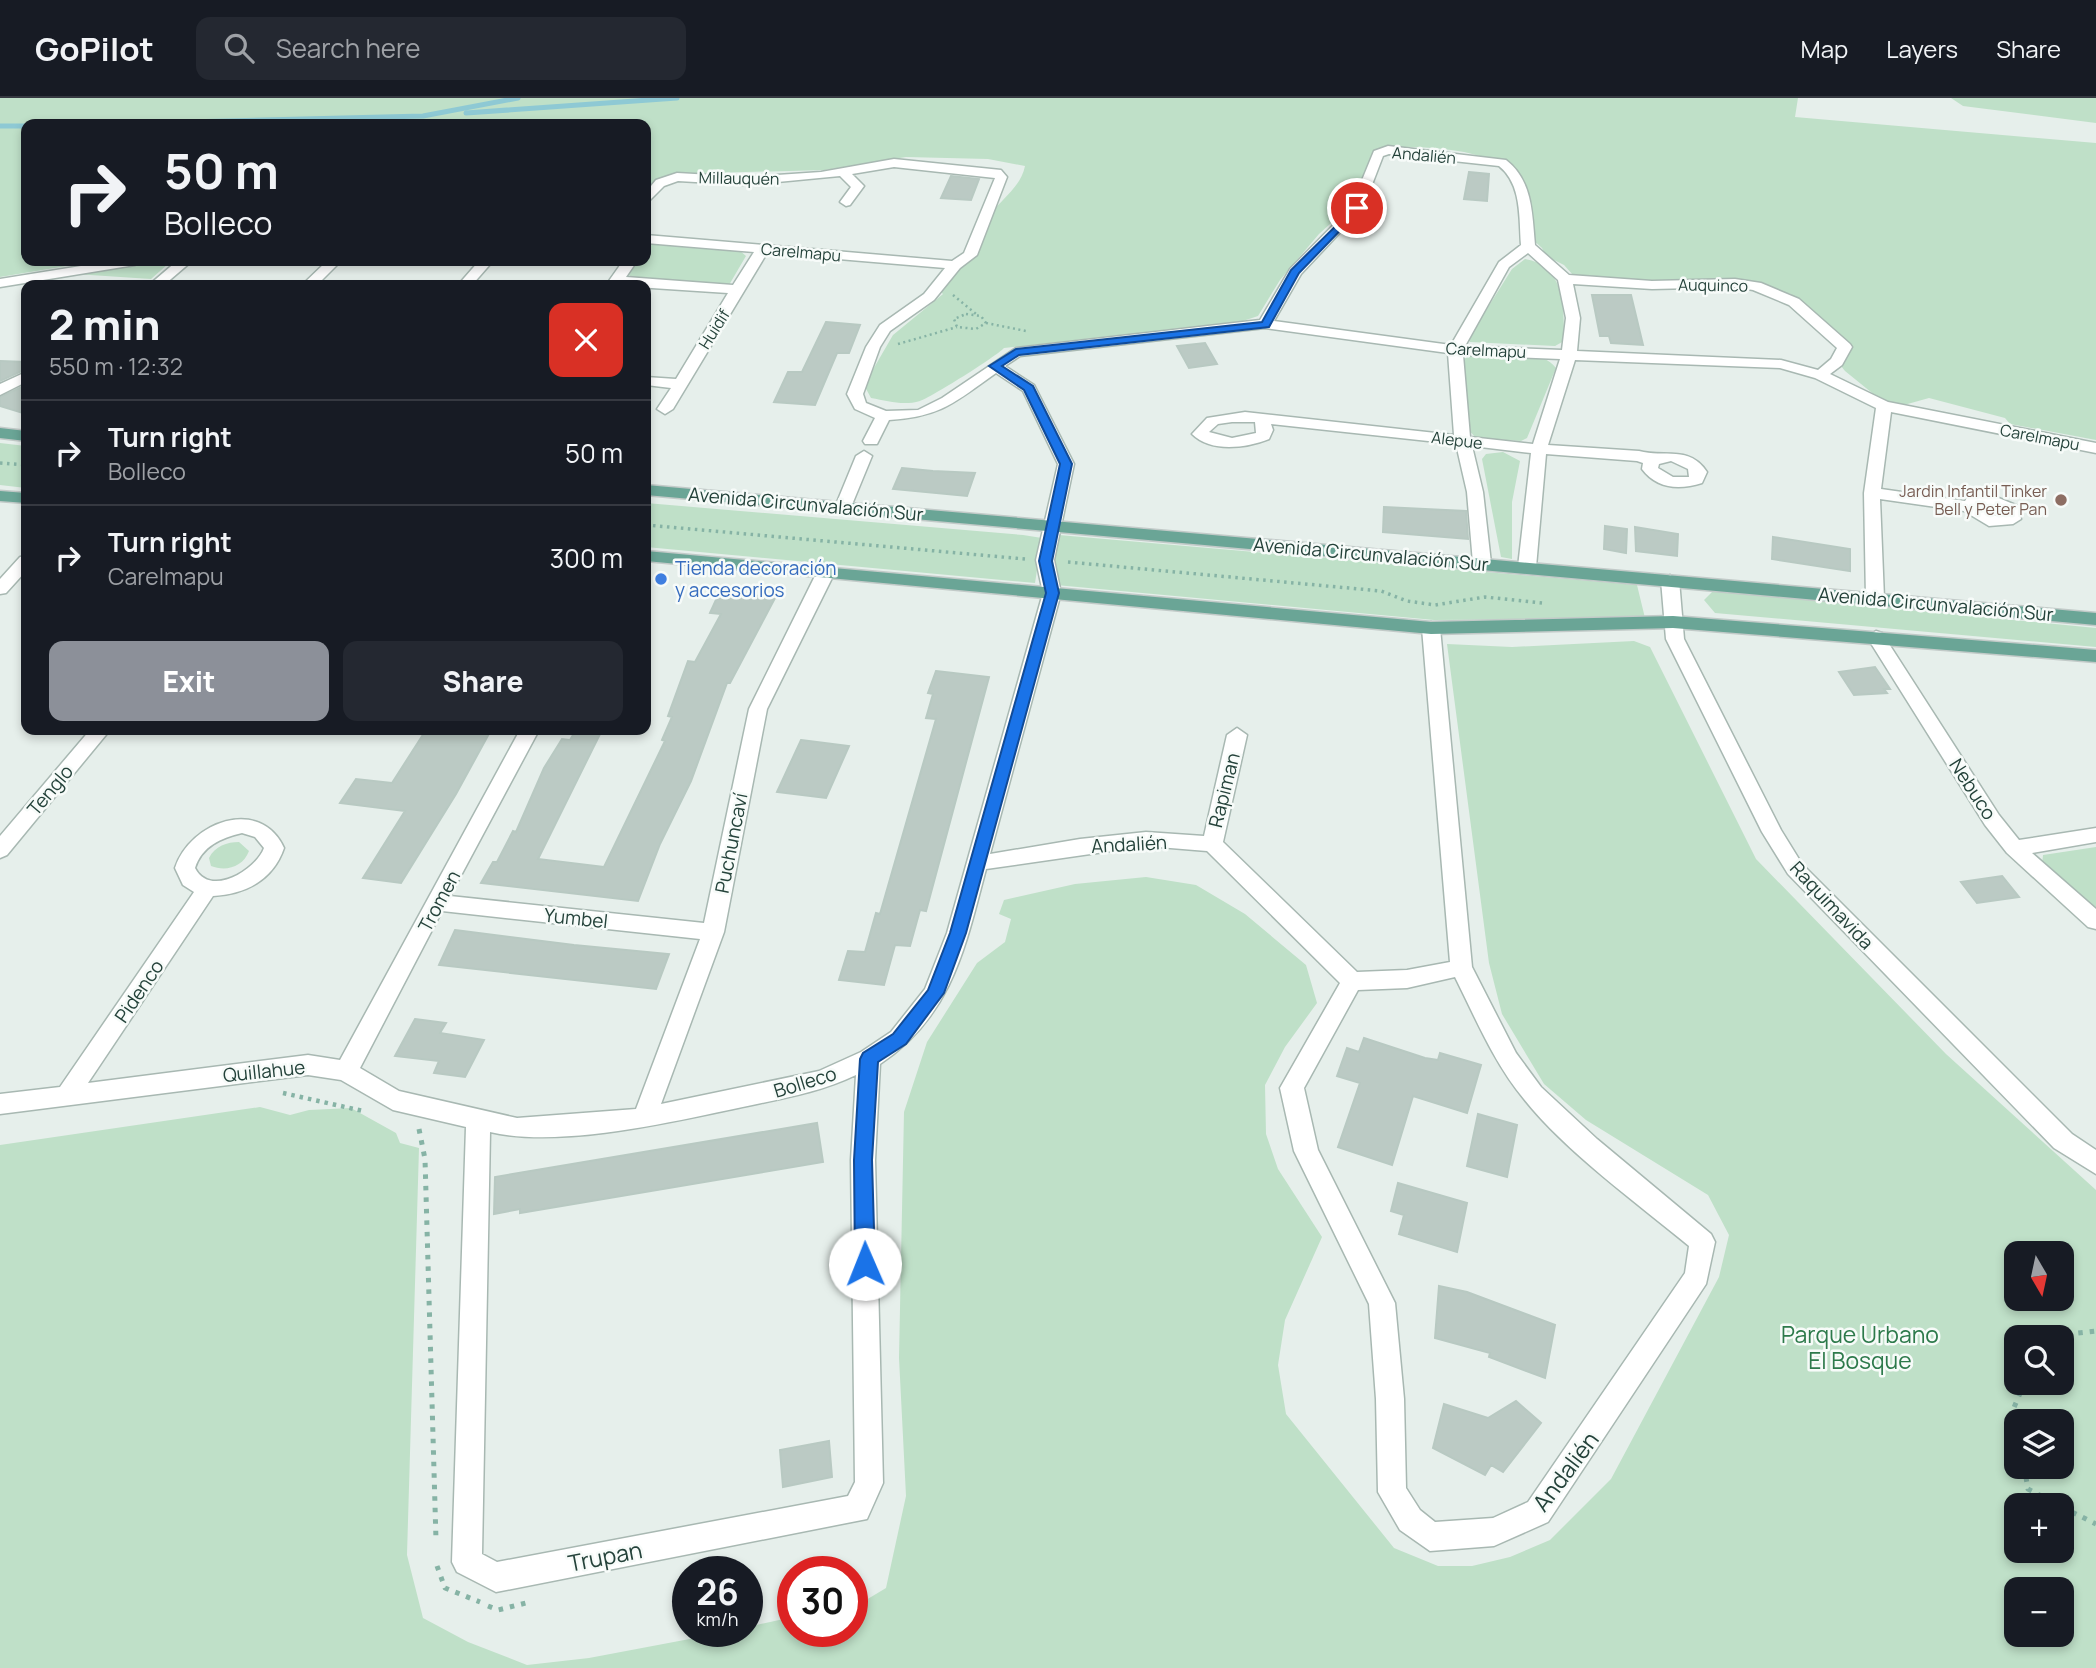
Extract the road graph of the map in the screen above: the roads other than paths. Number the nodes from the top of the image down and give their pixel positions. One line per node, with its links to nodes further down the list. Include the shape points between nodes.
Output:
1 (842, 172): 2 (street, Millauquén, via 747,181 677,177 660,183); 3 (street, via 858,186); 7 (street, Millauquén, via 894,163 997,173 999,180 970,255)
2 (651, 194)
3 (846, 202)
4 (651, 239): 6 (street, Carelmapu)
5 (1528, 246): 12 (street); 19 (street, Andalién, via 1522,193 1509,166 1388,150 1378,154 1357,208 1295,272); 20 (street, via 1504,265)
6 (763, 248): 7 (street, Carelmapu); 18 (street, Huidif)
7 (955, 265): 30 (street, via 938,289 890,322 873,347 855,394 867,411)
8 (104, 266): 16 (street)
9 (179, 266): 13 (street)
10 (329, 266): 14 (street)
11 (482, 266): 15 (street)
12 (1565, 279): 21 (street, via 1573,318); 23 (street, Auquinco, via 1652,285 1735,283 1777,293 1794,302 1845,347 1837,362)
13 (162, 280)
14 (314, 280)
15 (469, 280)
16 (0, 283)
17 (651, 284): 18 (street)
18 (738, 290): 26 (street, Huidif)
19 (1265, 324): 20 (street, Carelmapu); 22 (street, Carelmapu, via 1016,352)
20 (1455, 350): 21 (street, Carelmapu); 34 (street)
21 (1569, 355): 23 (street, Carelmapu, via 1781,364); 36 (street)
22 (995, 366): 30 (street, Carelmapu, via 921,414); 44 (street, Bolleco, via 1029,388 1066,464)
23 (1820, 374): 28 (street, Carelmapu)
24 (21, 379): 27 (street)
25 (651, 381): 26 (street)
26 (680, 384): 29 (street, Huidif)
27 (0, 390)
28 (1884, 406): 35 (street, Carelmapu); 39 (street)
29 (665, 409)
30 (884, 416): 42 (street)
31 (1261, 418): 34 (street, Alepue)
32 (0, 433): 33 (main road)
33 (21, 435)
34 (1464, 441): 36 (street, Alepue); 46 (street)
35 (2096, 448)
36 (1539, 449): 37 (street, Alepue, via 1639,456); 48 (street)
37 (1652, 461)
38 (651, 490): 42 (main road, Avenida Circunvalación Sur)
39 (1872, 493): 43 (street); 53 (street)
40 (0, 496): 41 (main road)
41 (21, 498)
42 (844, 507): 44 (main road, Avenida Circunvalación Sur)
43 (1970, 507)
44 (1052, 526): 46 (main road, Avenida Circunvalación Sur); 52 (street, Bolleco, via 1045,561)
45 (651, 556): 49 (main road, Avenida Circunvalación Sur)
46 (1482, 563): 48 (main road, Avenida Circunvalación Sur)
47 (21, 566): 51 (street)
48 (1527, 567): 50 (main road, Avenida Circunvalación Sur)
49 (826, 572): 52 (main road, Avenida Circunvalación Sur); 70 (street, Puchuncaví, via 758,709)
50 (1670, 580): 53 (main road, Avenida Circunvalación Sur); 55 (street, Raquimavida)
51 (0, 589)
52 (1052, 593): 56 (main road, Avenida Circunvalación Sur); 66 (street, Bolleco)
53 (1875, 598): 54 (main road, Avenida Circunvalación Sur)
54 (2096, 619)
55 (1674, 622): 56 (main road, Avenida Circunvalación Sur); 57 (main road, Avenida Circunvalación Sur); 79 (street, Raquimavida, via 1681,651 1795,869 2063,1141)
56 (1431, 628): 71 (street, Andalién)
57 (1876, 637): 58 (main road, Avenida Circunvalación Sur); 64 (street, Nebuco)
58 (2096, 656)
59 (96, 735): 65 (street, Tenglo)
60 (525, 735): 68 (street, Tromen)
61 (1237, 735): 63 (street, Rapiman)
62 (2096, 835): 64 (street)
63 (1212, 844): 66 (street, Andalién, via 1146,839); 72 (street)
64 (2014, 848): 69 (street, Nebuco)
65 (0, 850)
66 (977, 862): 73 (street, Bolleco, via 936,993 900,1039)
67 (208, 887): 75 (street, Pidenco)
68 (438, 904): 70 (street, Yumbel); 74 (street, Tromen)
69 (2095, 923)
70 (713, 932): 77 (street, Puchuncaví)
71 (1461, 967): 72 (street, via 1441,974); 72 (street, Andalién, via 1508,1060 1533,1094 1702,1242 1697,1276 1538,1512 1482,1534 1430,1537 1410,1520 1392,1492 1382,1303 1306,1151 1292,1088)
72 (1352, 981)
73 (869, 1059): 77 (street, Bolleco, via 823,1080); 78 (street, Trupan, via 863,1160 869,1483 857,1509 496,1577 467,1562)
74 (346, 1071): 75 (street, Quillahue, via 308,1065); 78 (street, Quillahue, via 393,1100)
75 (68, 1094): 76 (street, Quillahue)
76 (0, 1104)
77 (644, 1118): 78 (street, Quillahue, via 517,1128)
78 (478, 1121)
79 (2096, 1163)

